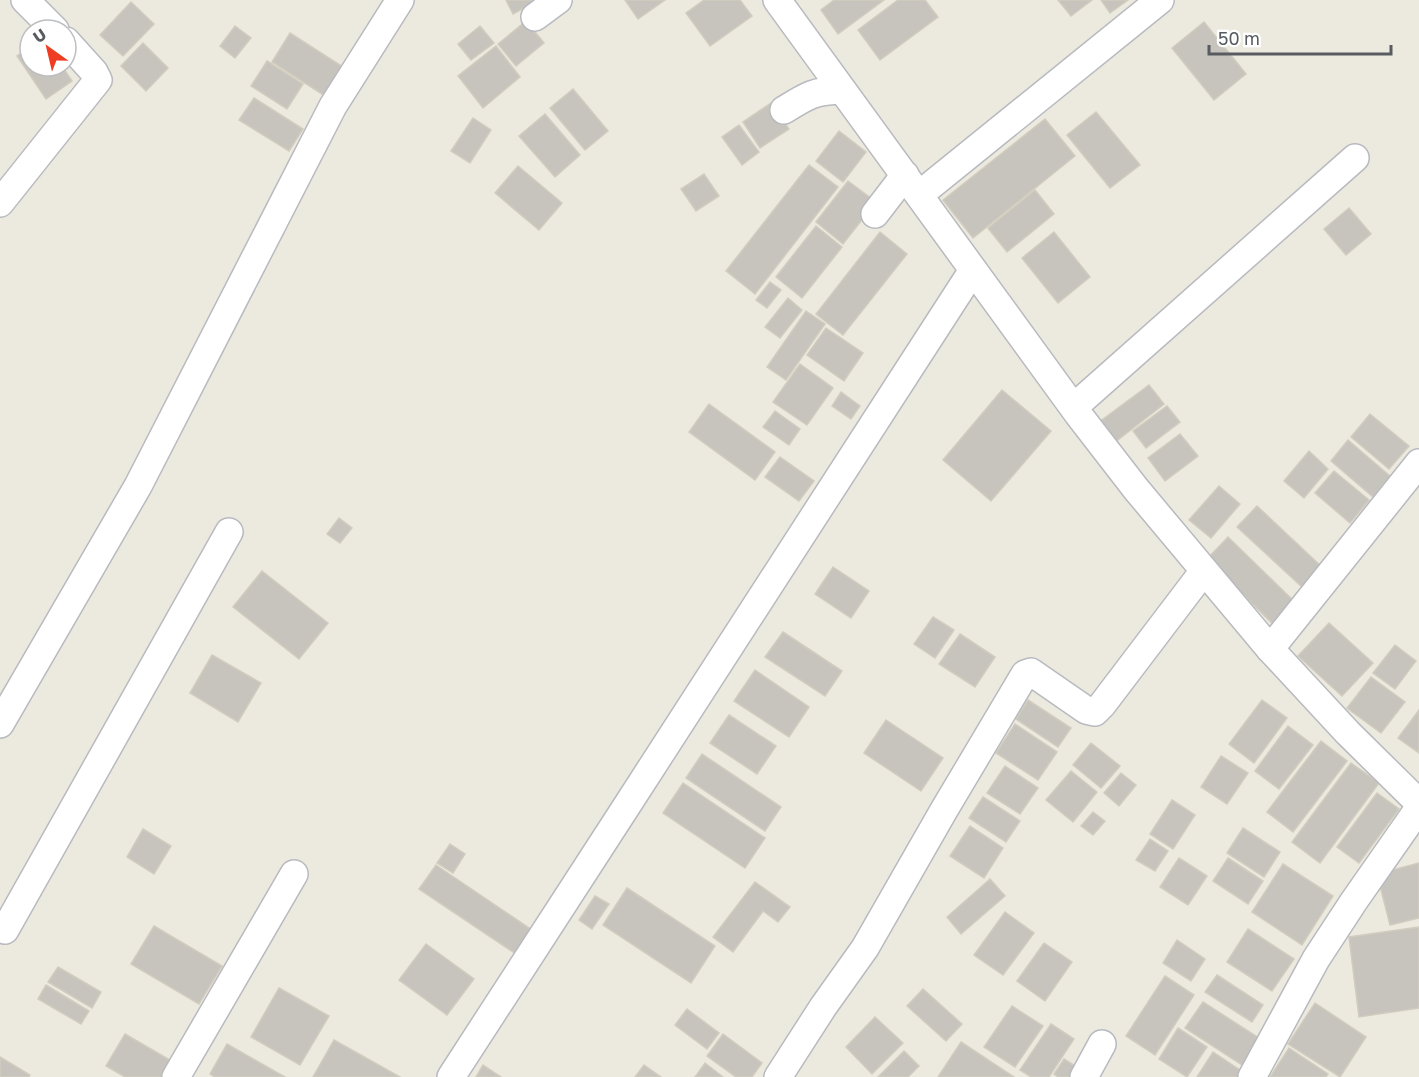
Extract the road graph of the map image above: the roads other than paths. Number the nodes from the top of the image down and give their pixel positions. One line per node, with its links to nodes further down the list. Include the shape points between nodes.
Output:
1 (25, 0): 7 (street)
2 (400, 0): 21 (street, via 333,106 138,486)
3 (558, 0): 6 (street)
4 (777, 0): 9 (street)
5 (1160, 0): 12 (street)
6 (535, 17)
7 (43, 18)
8 (78, 54): 13 (street, via 98,80)
9 (842, 90): 10 (street, via 810,94); 12 (street)
10 (784, 110)
11 (1355, 158): 16 (street)
12 (912, 185): 14 (street); 15 (street)
13 (0, 203)
14 (874, 214)
15 (973, 270): 16 (street); 28 (street)
16 (1074, 408): 19 (street)
17 (1419, 463): 20 (street)
18 (229, 532): 25 (street)
19 (1203, 572): 20 (street); 29 (street, via 1095,712 1086,710 1031,672 1025,674 865,948)
20 (1270, 649): 22 (street)
21 (0, 724)
22 (1419, 803)
23 (1419, 808): 31 (street, via 1316,959)
24 (294, 874): 27 (street)
25 (2, 932)
26 (1102, 1044): 30 (street)
27 (176, 1077)
28 (451, 1077)
29 (778, 1077)
30 (1084, 1077)
31 (1252, 1077)

